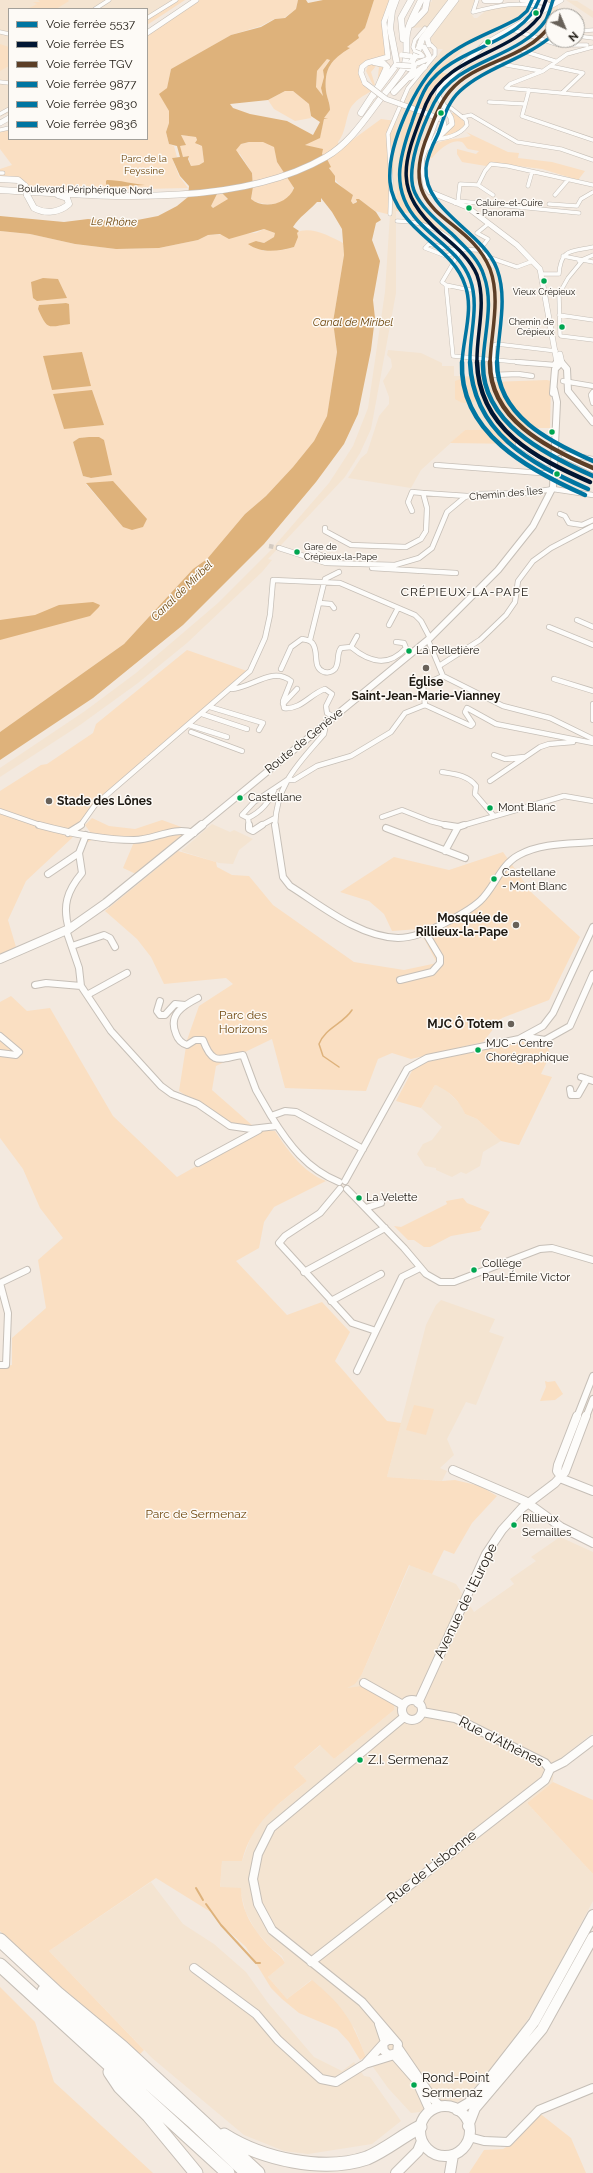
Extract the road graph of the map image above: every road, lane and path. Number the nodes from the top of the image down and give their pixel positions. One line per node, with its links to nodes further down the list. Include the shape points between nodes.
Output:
1 (109, 0): 16 (street)
2 (176, 0): 18 (street)
3 (191, 0): 21 (main road)
4 (196, 0): 25 (main road)
5 (400, 0): 14 (highway)
6 (452, 0): 43 (highway, via 422,39 418,51)
7 (456, 0): 27 (main road, via 428,36)
8 (477, 0): 17 (street, via 472,11)
9 (485, 0): 10 (highway)
10 (500, 0)
11 (512, 0): 17 (street, via 499,2)
12 (416, 1): 19 (highway); 23 (highway); 23 (highway); 23 (highway, via 425,10)
13 (522, 1): 15 (main road); 17 (street, via 505,2)
14 (393, 2): 29 (main road, via 384,22); 45 (highway, via 389,17 390,38 397,64)
15 (549, 4): 20 (main road); 20 (main road)
16 (97, 8)
17 (478, 12)
18 (148, 17)
19 (397, 17): 23 (highway); 32 (highway)
20 (525, 21): 24 (main road)
21 (148, 28)
22 (425, 28): 26 (highway, via 414,30); 33 (street, via 414,43)
23 (406, 29): 26 (highway); 51 (highway, via 400,68)
24 (514, 29): 28 (street, via 563,45); 48 (main road, via 485,44 439,89 436,95)
25 (148, 32)
26 (410, 43): 33 (highway)
27 (428, 44): 33 (main road, via 427,60); 38 (street, via 435,50 435,55)
28 (593, 46): 34 (street)
29 (387, 50): 32 (main road); 35 (main road, via 387,58)
30 (520, 50): 34 (street)
31 (420, 53): 33 (street, via 423,56)
32 (396, 59): 33 (main road, bridge); 33 (main road, bridge); 35 (main road); 40 (highway)
33 (414, 59): 41 (highway, via 412,72)
34 (555, 61): 37 (street)
35 (374, 62): 40 (highway, via 386,64); 52 (main road, bridge, via 364,69 367,82 382,97 440,116 447,121 446,127)
36 (495, 63): 39 (street)
37 (550, 66): 39 (street); 44 (street, via 583,73)
38 (424, 67): 41 (highway); 72 (street, via 404,95 388,134)
39 (543, 71): 42 (street, via 506,88)
40 (385, 73): 45 (highway)
41 (404, 82): 43 (highway)
42 (529, 90): 44 (street); 49 (street)
43 (394, 92): 51 (highway)
44 (562, 93): 46 (street)
45 (373, 96): 51 (highway)
46 (593, 96)
47 (489, 102): 49 (street)
48 (442, 104): 50 (street); 52 (main road, via 452,122 449,128); 54 (main road, bridge)
49 (525, 104): 53 (street, via 522,116)
50 (462, 117): 52 (street, via 467,122 466,129 441,139); 56 (street, via 471,115 517,142 561,149)
51 (360, 122): 65 (highway, via 342,143 317,162 274,179 218,190)
52 (437, 137): 54 (main road); 55 (main road)
53 (593, 140)
54 (430, 142): 55 (main road)
55 (427, 148): 69 (main road, via 422,157 421,181 425,191)
56 (593, 160)
57 (532, 172): 59 (street); 60 (street, via 491,164); 62 (street)
58 (1, 175): 64 (highway, bridge, via 23,182 25,186 27,195 31,205 42,211 62,210 70,203 61,195)
59 (567, 181): 61 (street); 68 (street)
60 (478, 185): 67 (street); 69 (street, via 460,184)
61 (593, 185)
62 (528, 186)
63 (0, 189): 64 (highway, Boulevard Périphérique Nord); 65 (highway, Boulevard Périphérique Nord)
64 (17, 191): 65 (highway, Boulevard Périphérique Nord, via 100,194)
65 (169, 192)
66 (593, 192): 70 (street, via 581,199 577,206)
67 (493, 195)
68 (555, 195)
69 (456, 202): 71 (street); 74 (main road)
70 (549, 204)
71 (579, 213)
72 (390, 214)
73 (397, 221): 76 (street, via 415,221 449,236)
74 (488, 224): 77 (street, via 477,232 488,239); 81 (main road, via 517,245)
75 (593, 248): 79 (street, via 572,250)
76 (464, 250): 76 (street, via 429,244 425,248 446,256); 77 (street); 84 (street, via 442,282)
77 (479, 251): 81 (street, via 517,268)
78 (593, 254): 80 (street)
79 (563, 256): 80 (street); 83 (street, via 559,264 559,274)
80 (583, 260): 82 (street); 86 (street, via 559,294)
81 (533, 261): 83 (main road)
82 (593, 262)
83 (542, 274): 88 (main road, via 550,325)
84 (446, 284): 85 (street); 91 (street, via 453,356)
85 (470, 290)
86 (559, 315): 87 (street); 88 (street)
87 (593, 320)
88 (558, 335): 89 (street); 90 (main road, Route de Genève); 92 (main road, Route de Genève)
89 (593, 340)
90 (556, 351): 91 (street, via 497,344 494,345); 92 (main road, Route de Genève)
91 (492, 360): 92 (street); 93 (street, via 493,375)
92 (559, 365): 94 (main road, via 567,369); 101 (main road, Route de Genève, via 555,368 553,394)
93 (532, 376)
94 (565, 381): 95 (street); 98 (main road, via 568,391); 99 (main road, via 575,406)
95 (593, 386)
96 (593, 392): 97 (street)
97 (593, 403)
98 (593, 422)
99 (593, 427)
100 (518, 444): 103 (street, via 547,463)
101 (557, 453): 102 (street); 103 (main road, Route de Genève); 105 (street)
102 (593, 458)
103 (554, 464): 106 (main road, Route de Genève)
104 (436, 465): 106 (street)
105 (593, 470)
106 (554, 474): 107 (main road, Route de Genève)
107 (553, 489): 109 (street, Chemin des Îles); 110 (street, Chemin des Îles); 134 (main road, Route de Genève, via 537,519 512,555)
108 (423, 493): 110 (street); 111 (street, via 412,492 407,498); 115 (street, via 427,508 426,531 421,539 406,547 351,545 325,531)
109 (593, 495)
110 (468, 496): 120 (street, Chemin des Îles, via 447,512 432,548 419,558)
111 (412, 511)
112 (560, 514): 113 (street, via 569,523 582,525)
113 (593, 520)
114 (593, 526): 140 (street, via 557,543 541,555 516,584 514,605 482,640)
115 (325, 528)
116 (279, 548): 118 (street, Chemin des Îles, via 326,563)
117 (311, 550): 118 (street, via 328,560)
118 (343, 564): 119 (street, Chemin des Îles); 122 (street)
119 (366, 565): 120 (street, Chemin des Îles); 121 (street, via 376,569)
120 (394, 565): 121 (street)
121 (400, 570): 123 (street)
122 (339, 572): 124 (street); 125 (street)
123 (456, 573)
124 (326, 579): 125 (street); 126 (street); 144 (street, via 273,580 264,645 250,671)
125 (333, 580): 128 (street)
126 (320, 603): 127 (street, via 331,604); 135 (street)
127 (334, 608)
128 (398, 608): 130 (street); 134 (street, via 418,618)
129 (577, 620): 132 (street)
130 (389, 625)
131 (549, 627): 137 (street)
132 (593, 627)
133 (357, 636): 138 (street)
134 (429, 639): 139 (main road, Route de Genève); 140 (street)
135 (310, 640): 138 (street, via 315,648 317,667 323,673 334,670 339,661 339,650); 141 (street, via 302,638 297,641)
136 (396, 642): 139 (street, via 405,644)
137 (593, 645)
138 (351, 647): 139 (street, via 362,656 373,660)
139 (406, 654): 152 (main road, Route de Genève)
140 (439, 666): 142 (street)
141 (281, 669)
142 (443, 676): 149 (street, via 423,685); 160 (street, via 503,706 550,718)
143 (554, 679): 146 (street)
144 (231, 689): 147 (street, via 245,688 269,675 284,677 291,681); 150 (street)
145 (297, 689): 147 (street)
146 (593, 691)
147 (283, 704): 152 (street, via 287,709 296,708 325,689 332,692 326,706 327,713)
148 (593, 704): 153 (street)
149 (425, 705): 161 (street, via 471,726 473,724 465,712 467,708 496,724); 167 (street, via 405,713 391,732 351,756 318,766 294,780)
150 (210, 707): 151 (street); 157 (street, via 263,723)
151 (202, 714): 154 (street); 156 (street)
152 (334, 717): 155 (main road, Route de Genève)
153 (593, 720)
154 (189, 724): 159 (street); 176 (street, via 95,805)
155 (322, 727): 167 (street, via 325,729 324,734 298,762); 180 (main road, Route de Genève)
156 (247, 729)
157 (259, 730)
158 (190, 732): 163 (street)
159 (227, 737)
160 (593, 739)
161 (581, 741): 162 (street); 165 (street, via 549,744)
162 (593, 743)
163 (242, 751)
164 (494, 755): 165 (street, via 505,759)
165 (525, 757): 168 (street)
166 (442, 772): 172 (street, via 459,775 474,782 475,794)
167 (287, 780): 169 (street); 175 (street)
168 (490, 781)
169 (275, 788): 174 (street, via 270,800); 174 (street, via 244,811 242,815)
170 (593, 801): 172 (street, via 564,796)
171 (0, 811): 179 (street, via 32,824)
172 (493, 815): 177 (street)
173 (382, 817): 177 (street, via 406,809 431,821)
174 (248, 818): 175 (street, via 248,827 253,831)
175 (275, 818): 189 (street, via 275,833 283,876 290,886 372,933 398,938)
176 (82, 823): 179 (street); 181 (street)
177 (458, 827): 183 (street)
178 (386, 828): 183 (street)
179 (68, 833): 181 (street)
180 (194, 833): 181 (street, via 188,830 168,832 135,840); 188 (main road, Route de Genève, via 95,912)
181 (86, 835): 184 (street)
182 (593, 842): 189 (street, via 543,847 519,854 506,865 490,891 480,900 452,920)
183 (445, 851): 185 (street)
184 (79, 853): 186 (street); 188 (street, via 82,872 70,887 65,911)
185 (465, 858)
186 (48, 874)
187 (593, 927): 202 (street, via 550,1019)
188 (67, 929): 190 (street); 192 (main road, Route de Genève)
189 (425, 932): 195 (street, via 440,957 440,963 432,972)
190 (72, 946): 191 (street, via 104,935 110,938); 197 (street)
191 (115, 947)
192 (0, 959)
193 (127, 973): 198 (street)
194 (593, 974): 205 (street, via 570,1026)
195 (400, 980)
196 (35, 985): 197 (street, via 46,983)
197 (81, 986): 198 (street)
198 (87, 995): 211 (street, via 127,1051 165,1090 198,1104 230,1126 244,1129)
199 (198, 998): 201 (street)
200 (160, 1001): 201 (street, via 157,1010 160,1015 165,1015 178,1003)
201 (185, 1005): 209 (street, via 172,1018 173,1029 178,1038 187,1045 195,1040 203,1040 205,1050 216,1061 220,1062 238,1055 245,1056 256,1090)
202 (537, 1031): 204 (street); 205 (street)
203 (0, 1036): 206 (street, via 19,1052 16,1055)
204 (526, 1036): 205 (street); 212 (street, via 427,1058 410,1066 402,1075)
205 (542, 1040)
206 (0, 1053)
207 (587, 1079): 208 (street, via 578,1095 571,1095)
208 (570, 1089)
209 (271, 1116): 210 (street); 212 (street, via 284,1111 296,1112)
210 (278, 1126): 211 (street); 214 (street, via 310,1166 323,1176)
211 (262, 1128): 213 (street)
212 (363, 1149): 214 (street)
213 (198, 1163)
214 (341, 1184): 216 (street); 221 (street, via 322,1211 280,1241 281,1247)
215 (381, 1203): 216 (street)
216 (366, 1208): 217 (street)
217 (385, 1228): 219 (street); 221 (street)
218 (593, 1260): 219 (street, via 552,1248 540,1249 446,1283 430,1278)
219 (420, 1268): 225 (street, via 402,1277)
220 (27, 1270): 223 (street)
221 (304, 1272): 224 (street)
222 (381, 1274): 224 (street)
223 (0, 1283): 226 (street, via 8,1313)
224 (331, 1301): 225 (street, via 352,1323)
225 (376, 1331): 227 (street)
226 (3, 1365)
227 (357, 1370)
228 (593, 1376): 229 (street)
229 (590, 1393): 232 (street, via 558,1465 557,1471)
230 (593, 1399): 232 (street, Avenue de l'Europe, via 564,1472)
231 (453, 1470): 234 (street)
232 (560, 1476): 233 (street, via 568,1483); 234 (street, Avenue de l'Europe)
233 (593, 1491)
234 (527, 1504): 235 (street, via 561,1527); 237 (street, Avenue de l'Europe, via 502,1530 486,1554)
235 (593, 1543)
236 (364, 1683): 238 (street)
237 (418, 1703): 238 (street, via 412,1701); 239 (street, via 422,1707)
238 (403, 1705): 240 (street, via 401,1711)
239 (422, 1712): 240 (street, via 415,1719); 242 (street, Rue d'Athènes, via 455,1718 545,1763)
240 (404, 1717): 247 (street, via 271,1828 255,1860 254,1891 265,1920 281,1939)
241 (593, 1740): 242 (street, Rue d'Athènes, via 564,1762)
242 (550, 1769): 247 (street, Rue de Lisbonne, via 545,1780)
243 (593, 1915): 256 (main road, via 534,2022 485,2085 469,2103)
244 (593, 1937): 259 (main road, via 542,2029 475,2108)
245 (0, 1940): 258 (highway)
246 (0, 1948): 264 (highway, via 76,2020 192,2121)
247 (311, 1962): 250 (street, via 372,2012)
248 (0, 1965): 252 (highway)
249 (194, 1968): 253 (street, via 256,2014 278,2040 321,2079 336,2082)
250 (387, 2042): 251 (street, via 385,2053); 251 (street, via 397,2042); 253 (street)
251 (395, 2053): 253 (street); 255 (street); 257 (street, via 417,2082)
252 (102, 2060): 262 (highway, via 120,2087); 263 (highway)
253 (365, 2064)
254 (593, 2088): 259 (street, via 533,2115 508,2142 484,2141)
255 (441, 2107): 256 (main road); 257 (main road)
256 (457, 2110): 259 (main road, via 466,2120)
257 (430, 2111): 260 (main road, via 422,2120)
258 (198, 2116): 260 (highway, via 242,2147 278,2160 300,2164 341,2164 361,2160); 265 (highway)
259 (469, 2132): 261 (main road, via 463,2149)
260 (421, 2134): 261 (main road, via 432,2152 446,2157); 266 (main road, via 418,2151)
261 (453, 2155): 267 (main road)
262 (196, 2173)
263 (228, 2173)
264 (247, 2173)
265 (258, 2173)
266 (396, 2173)
267 (450, 2173)

